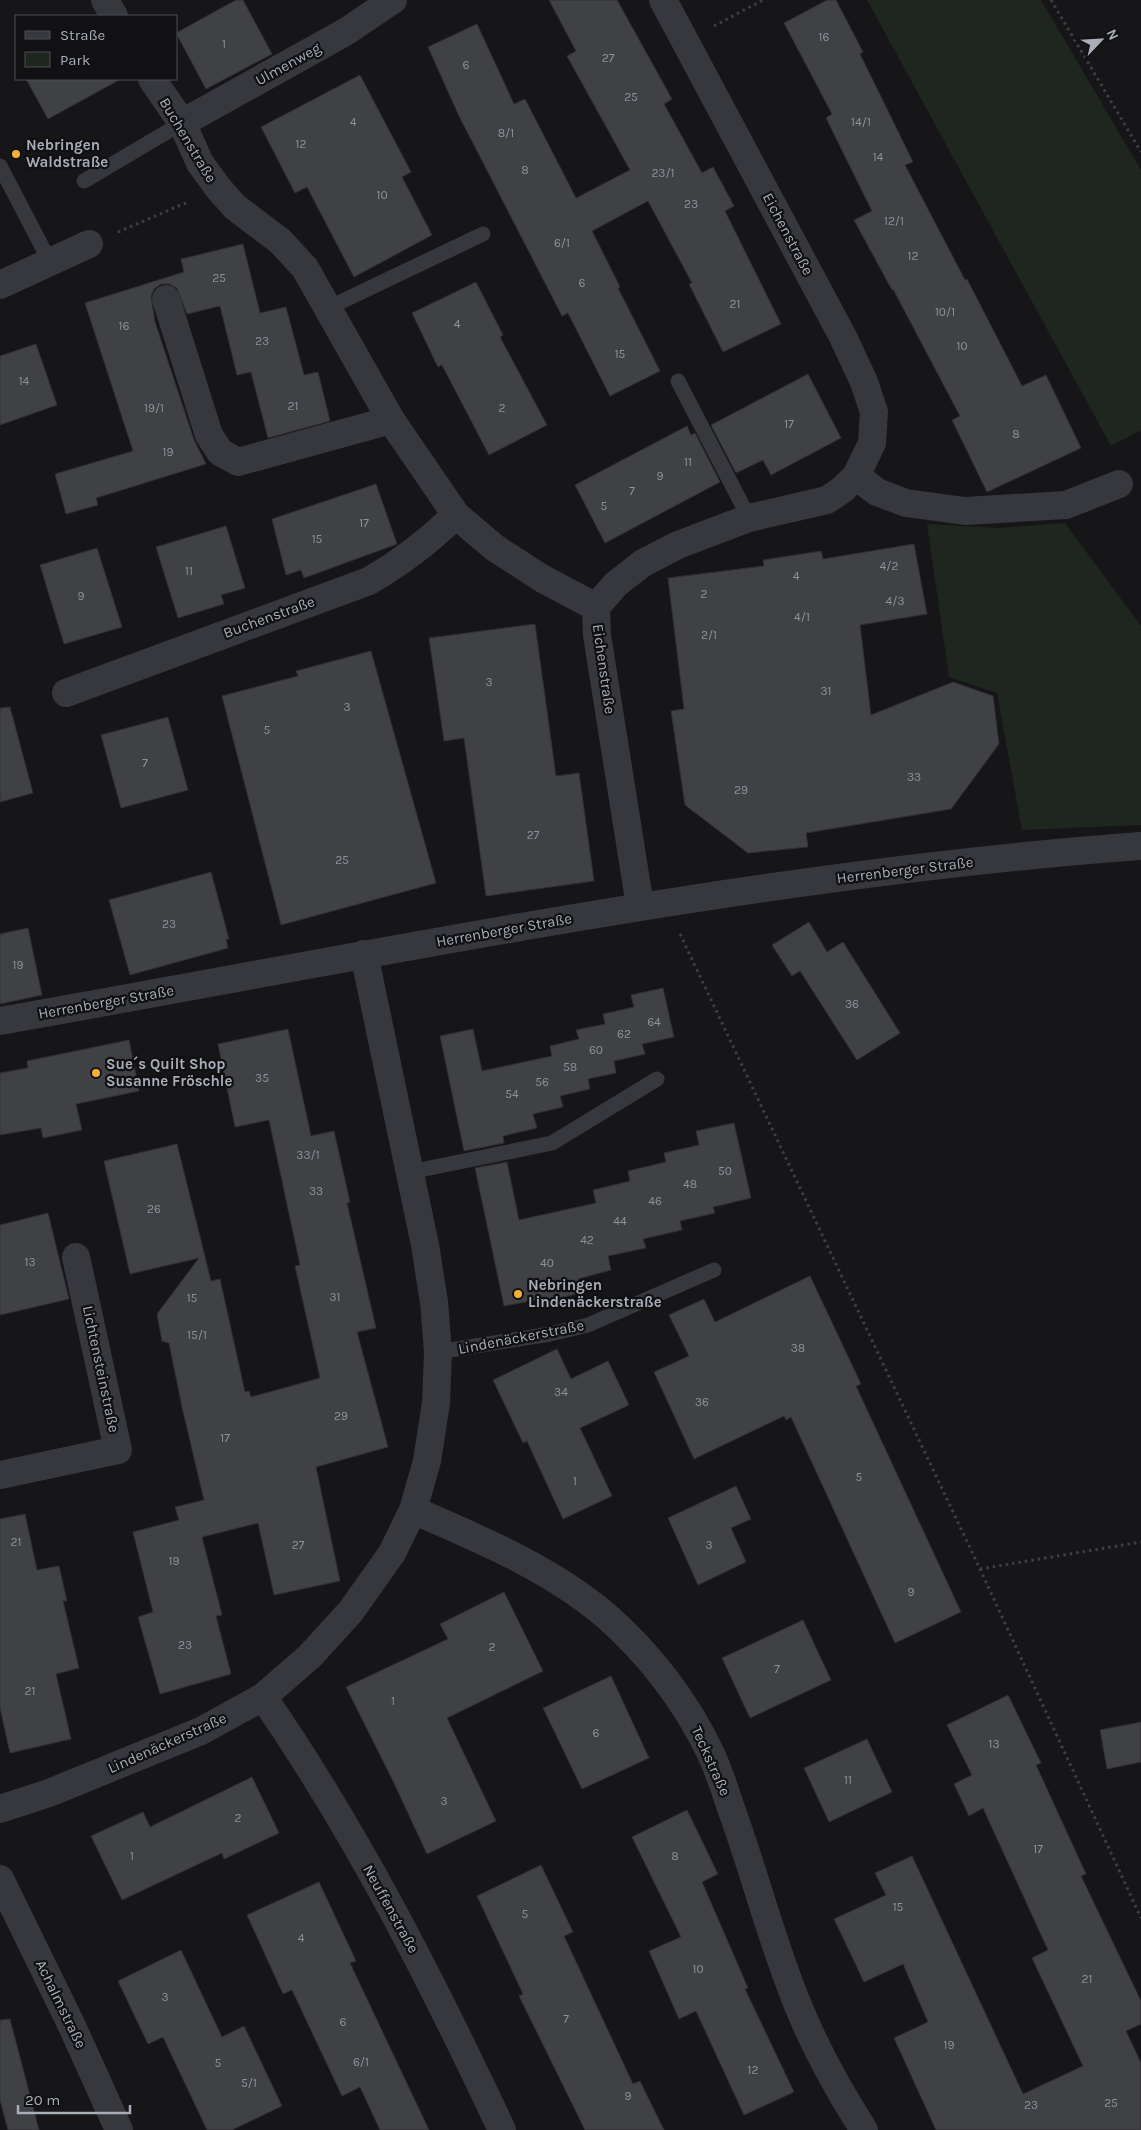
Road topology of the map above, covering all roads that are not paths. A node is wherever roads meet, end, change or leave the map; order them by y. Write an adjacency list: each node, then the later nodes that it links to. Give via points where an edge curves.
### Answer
1 (104, 0): 4 (street)
2 (393, 0): 6 (street, Ulmenweg, via 346,31)
3 (663, 0): 17 (street, Eichenstraße, via 843,336 864,382 874,412 872,443)
4 (113, 15)
5 (153, 80): 6 (street, Buchenstraße)
6 (182, 123): 8 (lane); 14 (street, Buchenstraße, via 200,162 219,189 235,207 280,241 305,268)
7 (0, 166): 11 (lane)
8 (84, 181)
9 (483, 234): 14 (lane)
10 (89, 244): 11 (street)
11 (50, 262): 12 (street)
12 (0, 285)
13 (166, 299): 16 (street, via 209,435 220,452 238,462)
14 (328, 308): 16 (street, Buchenstraße)
15 (678, 381): 20 (lane)
16 (391, 420): 19 (street, Buchenstraße)
17 (856, 476): 18 (street, via 877,492 906,502 965,511 1066,505); 20 (street, Eichenstraße, via 827,500)
18 (1119, 484)
19 (456, 515): 21 (street, Buchenstraße, via 495,548); 22 (street, Buchenstraße, via 413,554 369,581)
20 (749, 518): 21 (street, Eichenstraße, via 686,542 643,563 616,584)
21 (596, 607): 24 (street, Eichenstraße, via 597,635)
22 (66, 693)
23 (1141, 846): 24 (street, Herrenberger Straße, via 1011,856)
24 (653, 904): 25 (street, Herrenberger Straße)
25 (364, 954): 26 (street, Herrenberger Straße); 28 (street, Lindenäckerstraße)
26 (0, 1021)
27 (657, 1079): 28 (lane, via 552,1143)
28 (410, 1172): 31 (street, Lindenäckerstraße, via 431,1283)
29 (76, 1256): 32 (street, Lichtensteinstraße, via 118,1450)
30 (714, 1270): 31 (lane, Lindenäckerstraße, via 588,1325)
31 (438, 1352): 33 (street, Lindenäckerstraße, via 436,1402 427,1461)
32 (0, 1475)
33 (414, 1510): 34 (street, Lindenäckerstraße, via 392,1553 350,1610 310,1656); 39 (street, Teckstraße, via 523,1560 567,1587 603,1613 660,1672 712,1755 794,1998 844,2100)
34 (263, 1697): 35 (street, Lindenäckerstraße, via 201,1731 49,1793); 38 (street, Neuffenstraße, via 316,1777 376,1882 423,1968)
35 (0, 1809)
36 (0, 1879): 37 (street, Achalmstraße)
37 (119, 2130)
38 (502, 2130)
39 (864, 2130)

